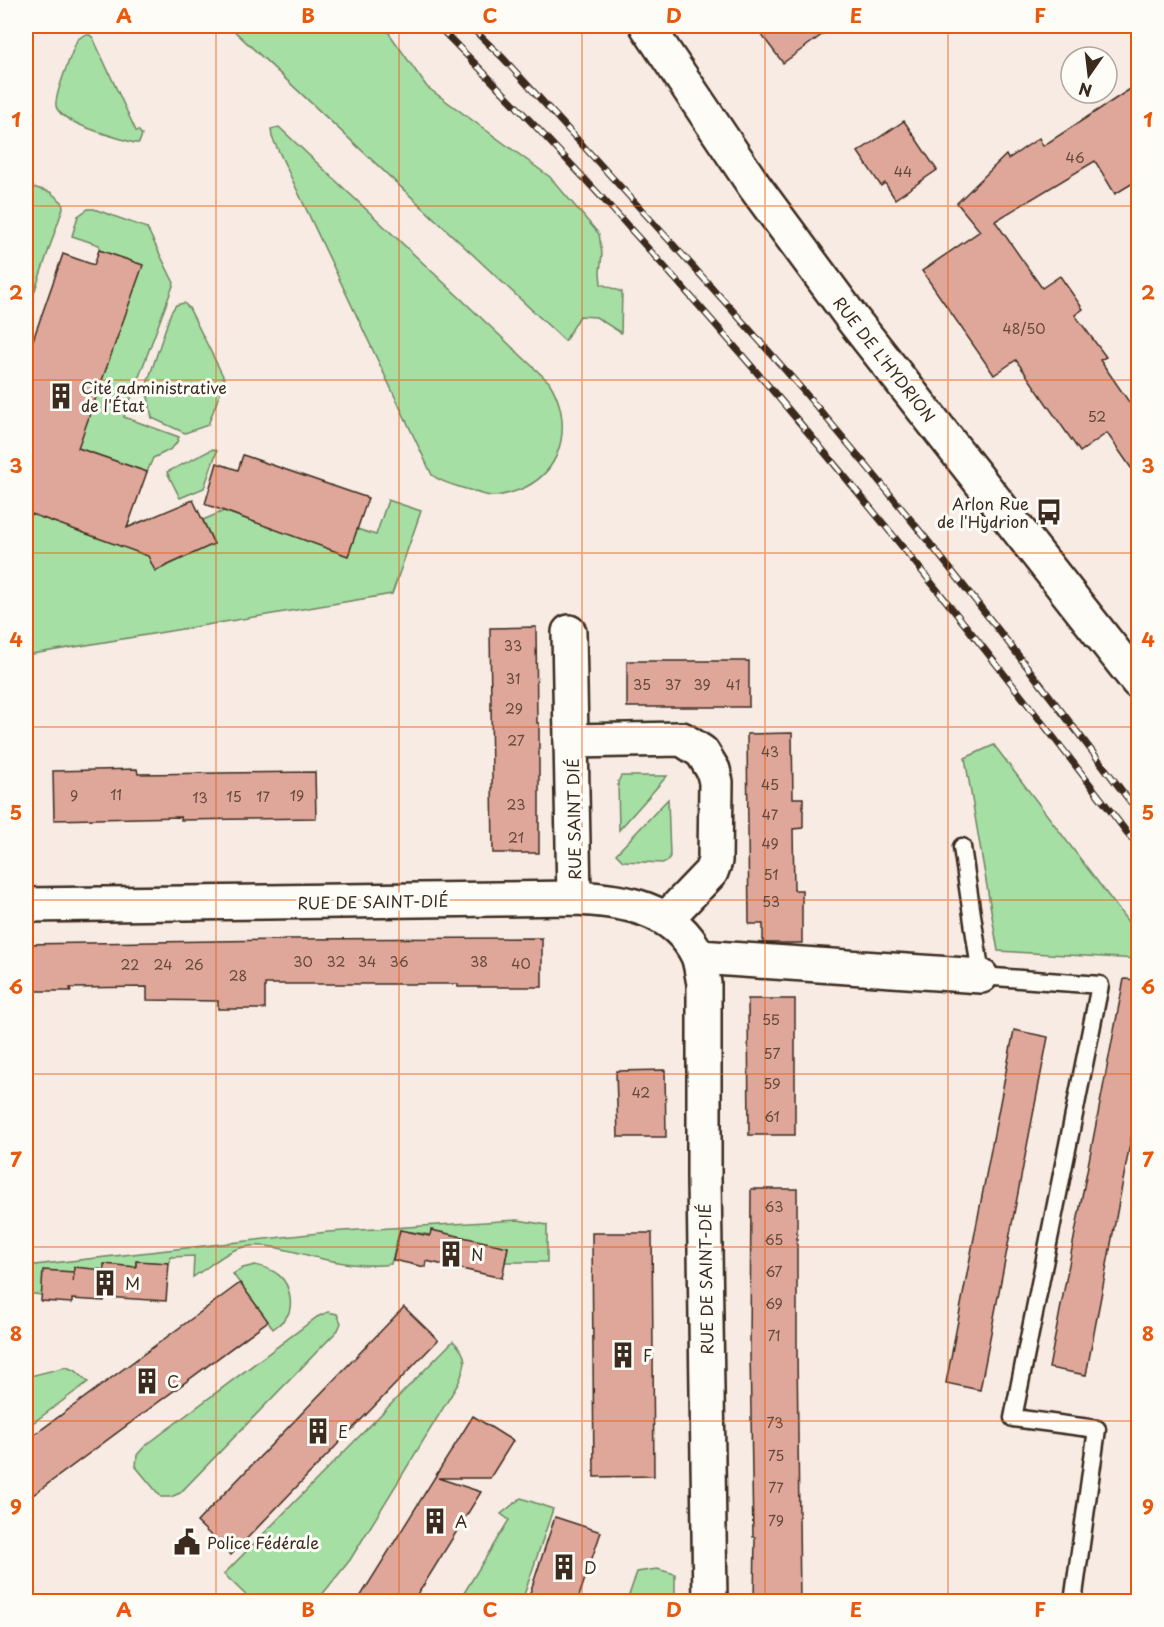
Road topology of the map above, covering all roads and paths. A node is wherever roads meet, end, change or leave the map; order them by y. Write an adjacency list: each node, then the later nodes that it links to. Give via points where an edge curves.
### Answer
1 (647, 26): 3 (street, RUE DE L'HYDRION, via 755,187 854,321)
2 (569, 632): 4 (street, RUE SAINT DIÉ)
3 (1138, 682)
4 (571, 741): 6 (street, RUE SAINT DIÉ); 8 (street, RUE SAINT DIÉ, via 682,739 702,752 713,771 715,861 711,872)
5 (963, 848): 10 (lane)
6 (574, 898): 7 (street, RUE DE SAINT-DIÉ); 8 (street, RUE DE SAINT-DIÉ, via 641,906)
7 (26, 905)
8 (666, 919): 9 (street, RUE DE SAINT-DIÉ, via 685,936)
9 (699, 957): 10 (street); 11 (street, RUE DE SAINT-DIÉ, via 704,983)
10 (981, 976): 12 (lane, via 1100,986 1013,1418 1097,1429)
11 (710, 1602)
12 (1072, 1602)

